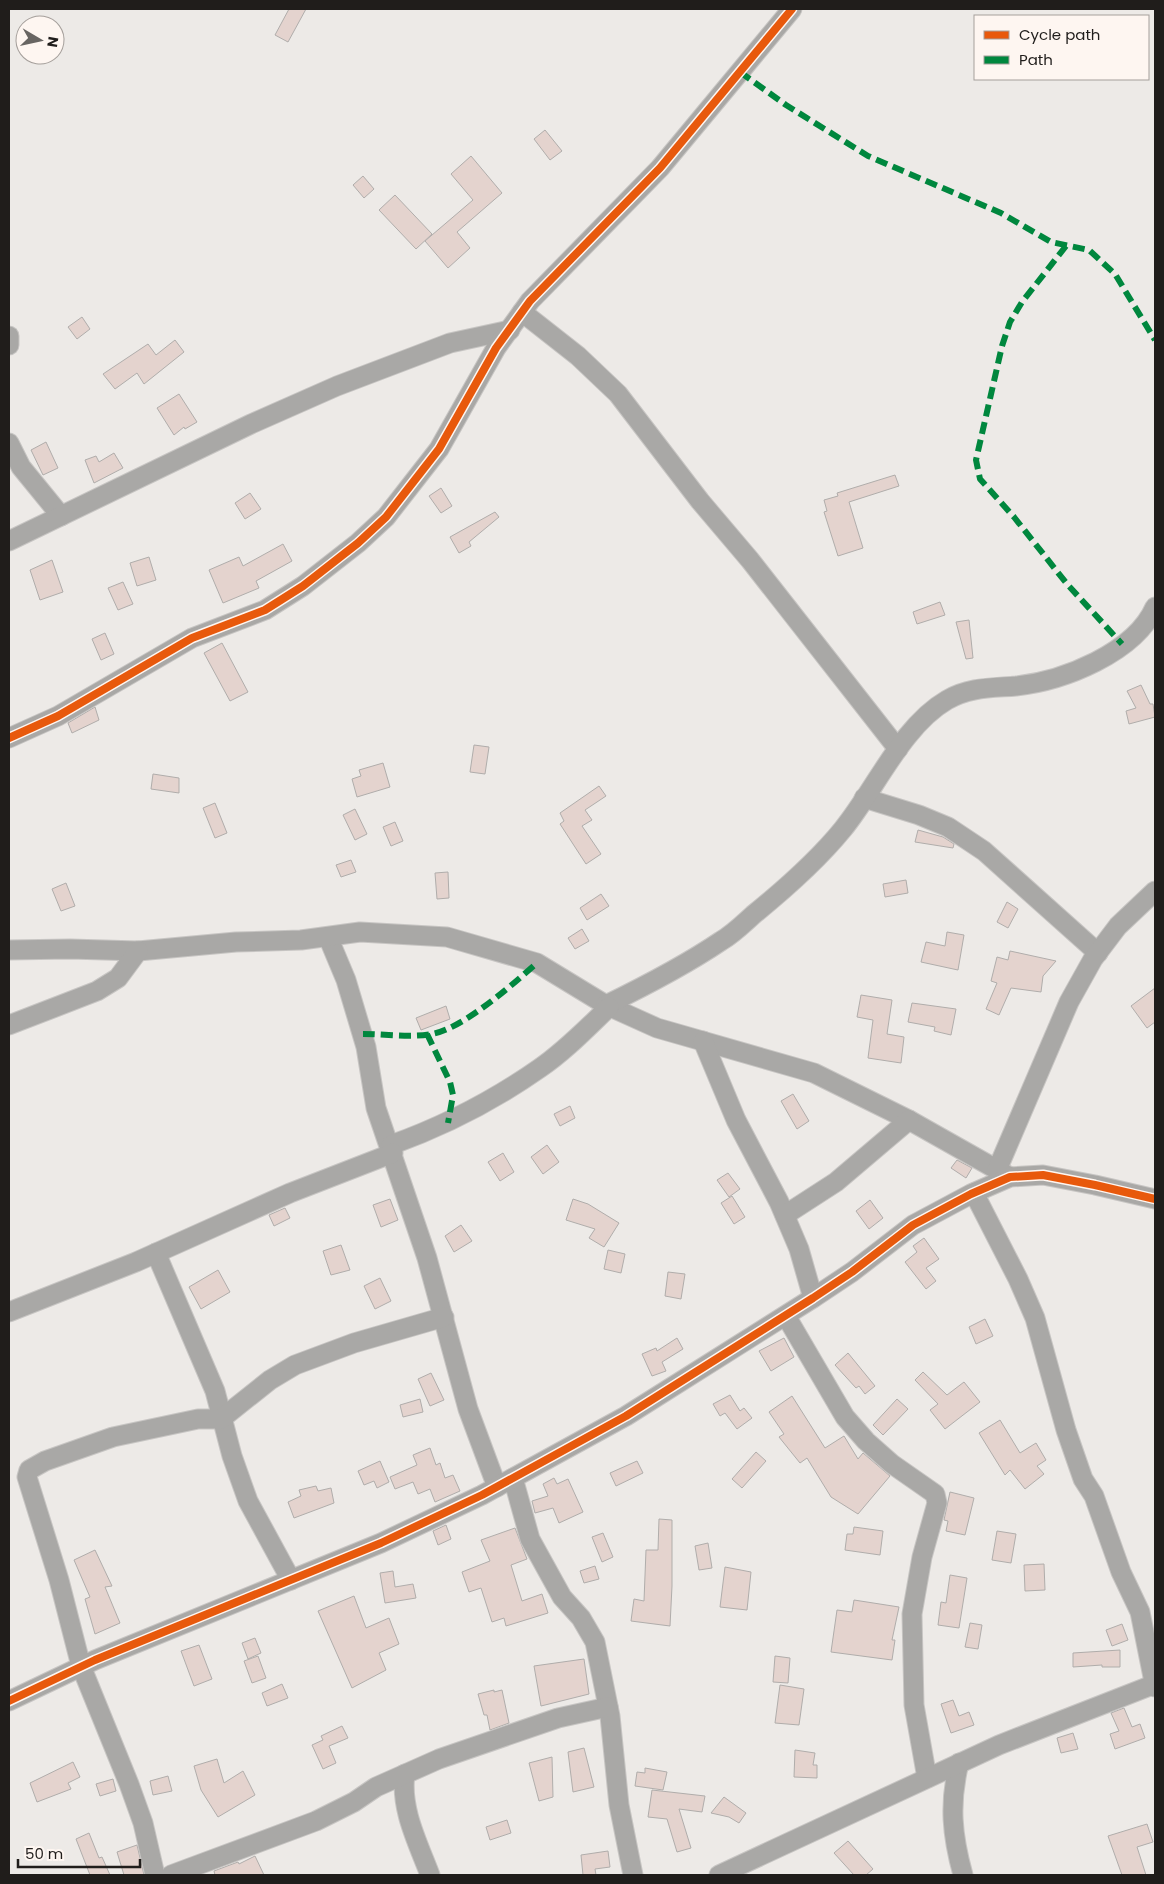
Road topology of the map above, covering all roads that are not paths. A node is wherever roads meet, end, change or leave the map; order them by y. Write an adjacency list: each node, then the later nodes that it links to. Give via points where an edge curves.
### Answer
1 (792, 9): 2 (street, via 660,168)
2 (522, 312): 3 (street); 11 (street, via 578,356 618,394)
3 (510, 330): 7 (street, via 450,343 337,386); 10 (street, via 496,348 439,449 386,517 358,543 303,586 265,610 192,638 84,702)
4 (9, 336): 5 (street)
5 (9, 344)
6 (9, 442): 7 (street, via 21,467)
7 (61, 516): 8 (street)
8 (9, 541)
9 (1155, 607): 11 (street, via 1147,622 1132,638 1079,671 1016,686 978,688 946,700 918,725)
10 (9, 738)
11 (898, 749): 12 (street)
12 (864, 798): 17 (street, via 948,827 984,851); 18 (street, via 844,828 790,884 723,940)
13 (1155, 891): 17 (street, via 1118,926)
14 (328, 937): 16 (street); 18 (street, via 360,932 421,934 485,946 537,963); 22 (street, via 360,1026 376,1108)
15 (9, 950): 16 (street)
16 (138, 951): 19 (street, via 118,978 97,991)
17 (1098, 953): 23 (street, via 1069,1002)
18 (608, 1006): 20 (street, via 657,1028); 22 (street, via 541,1068 440,1127)
19 (9, 1025)
20 (703, 1042): 21 (street, via 814,1073); 26 (street, via 736,1120)
21 (909, 1120): 23 (street); 26 (street, via 836,1182)
22 (392, 1149): 27 (street); 31 (street)
23 (1004, 1173): 24 (street); 25 (street, via 1043,1176)
24 (974, 1193): 28 (street, via 913,1226); 36 (street, via 1035,1318 1083,1480 1094,1496 1121,1572 1140,1612)
25 (1155, 1199)
26 (785, 1215): 28 (street)
27 (156, 1253): 29 (street); 32 (street, via 215,1391)
28 (813, 1298): 30 (street)
29 (9, 1312)
30 (786, 1316): 33 (street, via 626,1416); 41 (street, via 845,1417 872,1446 928,1488 936,1499 912,1614 914,1705)
31 (444, 1317): 32 (street, via 354,1343 295,1366 270,1380); 33 (street, via 468,1409)
32 (222, 1419): 34 (street, via 248,1500); 35 (street, via 198,1419 113,1437 45,1461 29,1470 27,1477)
33 (505, 1483): 34 (street, via 381,1544); 38 (street, via 530,1539 562,1597 596,1642)
34 (291, 1580): 35 (street)
35 (81, 1666): 37 (street); 42 (street, via 143,1823)
36 (1155, 1685): 39 (street)
37 (9, 1701)
38 (608, 1707): 40 (street, via 558,1718); 45 (street, via 619,1805)
39 (959, 1763): 41 (street); 47 (street, via 952,1788 952,1818)
40 (405, 1774): 43 (street, via 316,1821); 44 (street, via 405,1807)
41 (927, 1778): 46 (street, via 785,1847)
42 (155, 1875)
43 (171, 1875)
44 (430, 1875)
45 (633, 1875)
46 (719, 1875)
47 (962, 1875)

